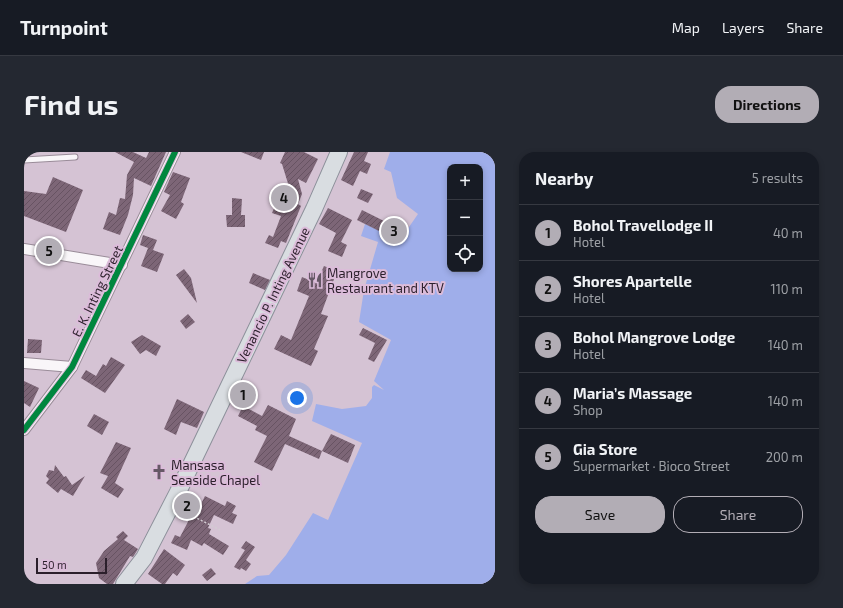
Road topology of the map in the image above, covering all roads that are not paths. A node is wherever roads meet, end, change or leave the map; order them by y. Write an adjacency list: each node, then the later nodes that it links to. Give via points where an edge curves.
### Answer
1 (176, 152): 6 (street, E. K. Inting Street)
2 (339, 152): 10 (main road, Venancio P. Inting Avenue, via 261,321 171,505 144,558)
3 (75, 157): 4 (lane)
4 (24, 160)
5 (24, 249): 6 (street)
6 (122, 266): 8 (street, E. K. Inting Street)
7 (24, 363): 8 (street)
8 (72, 367): 9 (street, E. K. Inting Street)
9 (24, 430)
10 (124, 584)

